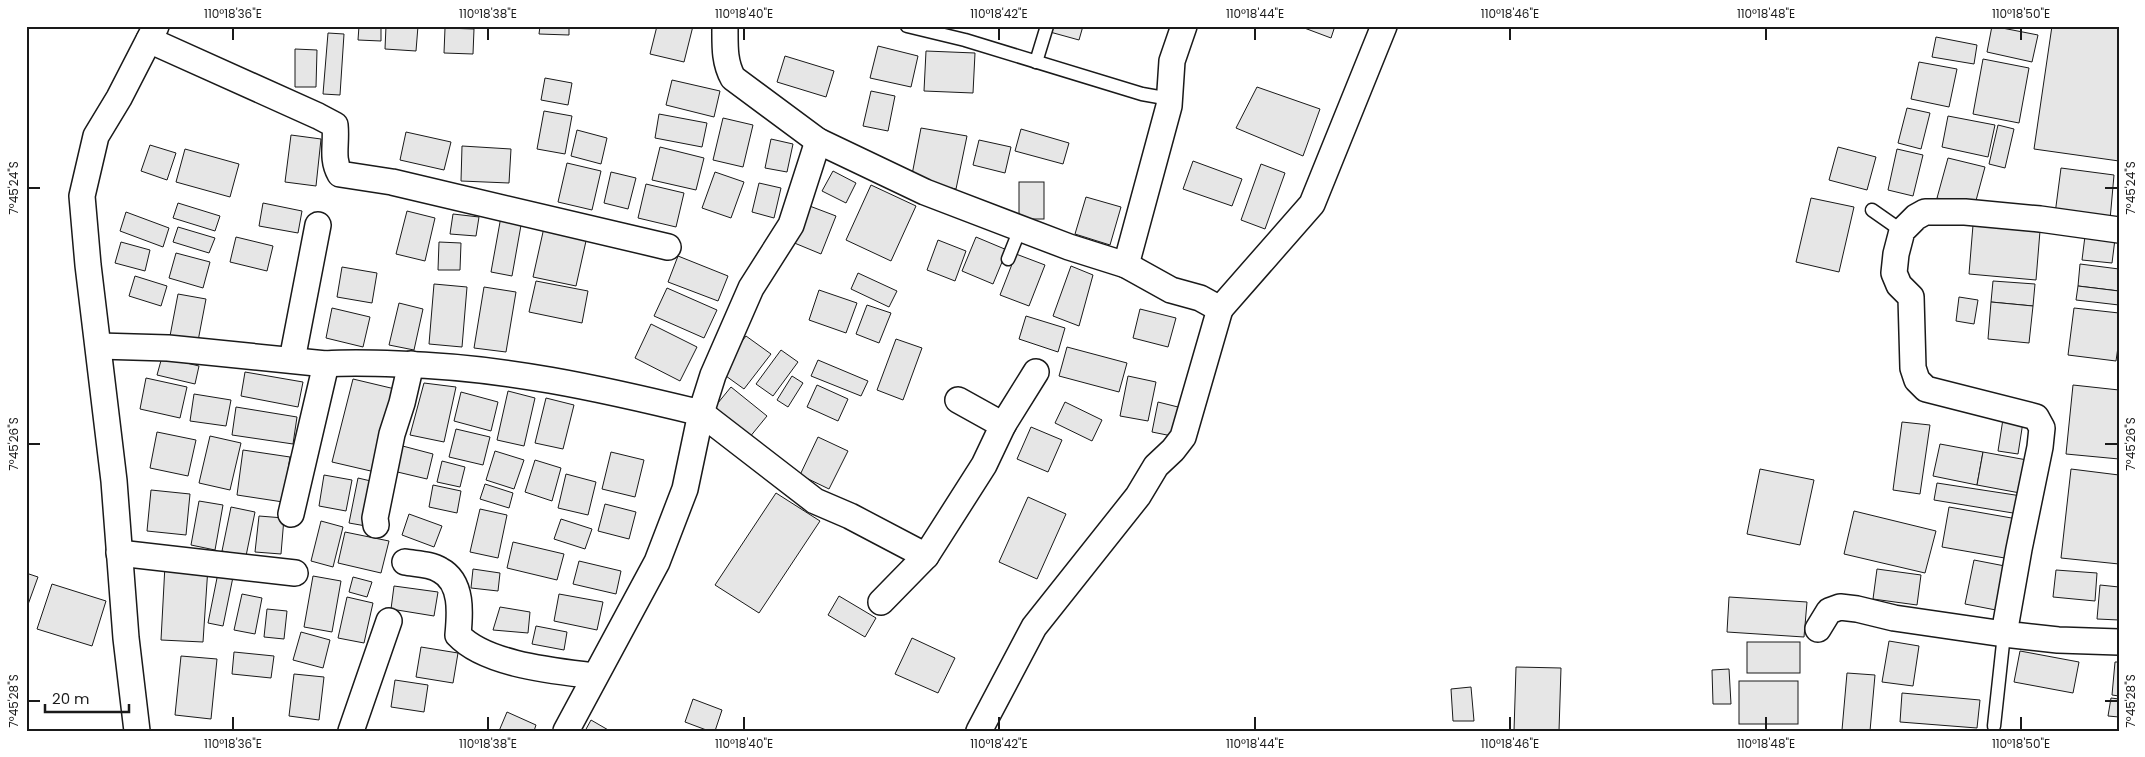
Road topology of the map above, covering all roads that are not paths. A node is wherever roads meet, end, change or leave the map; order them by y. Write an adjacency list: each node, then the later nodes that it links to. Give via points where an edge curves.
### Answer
1 (725, 26): 9 (street, via 727,68 733,78)
2 (907, 26): 7 (lane)
3 (1047, 26): 7 (lane)
4 (1184, 26): 8 (street, via 1172,61)
5 (1384, 26): 18 (street, via 1312,204)
6 (152, 33): 15 (street, via 334,125 334,164 340,174 392,182); 19 (street, via 96,136 82,196)
7 (1036, 62): 8 (lane, via 1142,94)
8 (1170, 99): 17 (street)
9 (818, 141): 12 (street, via 925,192); 25 (street, via 791,225 751,288 713,375)
10 (1872, 210): 14 (lane)
11 (318, 225): 20 (street)
12 (1020, 228): 16 (lane); 17 (street, via 1069,248)
13 (2119, 230): 14 (street, via 1965,212 1925,212)
14 (1902, 231): 36 (street, via 1894,273 1899,285 1911,297 1917,380 1926,390 2036,417 2042,428)
15 (668, 247)
16 (1008, 259)
17 (1126, 265): 18 (street, via 1171,290 1200,298)
18 (1220, 309): 43 (street, via 1183,437 1156,466 1138,496 1034,627)
19 (99, 346): 20 (street, via 168,348); 29 (street)
20 (292, 360): 21 (street)
21 (326, 364): 22 (street); 27 (street)
22 (411, 364): 25 (street, via 506,372 597,388); 28 (street, via 392,434)
23 (1036, 372): 26 (street)
24 (958, 400): 26 (street)
25 (701, 413): 30 (street, via 815,501); 38 (street, via 684,489 657,562)
26 (1003, 425): 30 (street, via 984,465)
27 (291, 514)
28 (376, 525)
29 (119, 553): 32 (street); 40 (street)
30 (926, 556): 33 (street)
31 (405, 562): 38 (street, via 439,568 446,574 459,598 458,635 476,650 537,668)
32 (296, 574)
33 (881, 602)
34 (389, 620): 41 (street)
35 (1818, 629): 36 (street, via 1829,611 1840,607)
36 (2004, 634): 37 (street); 39 (lane)
37 (2119, 642)
38 (595, 676): 42 (street)
39 (1994, 726)
40 (137, 731)
41 (351, 731)
42 (566, 731)
43 (979, 731)

